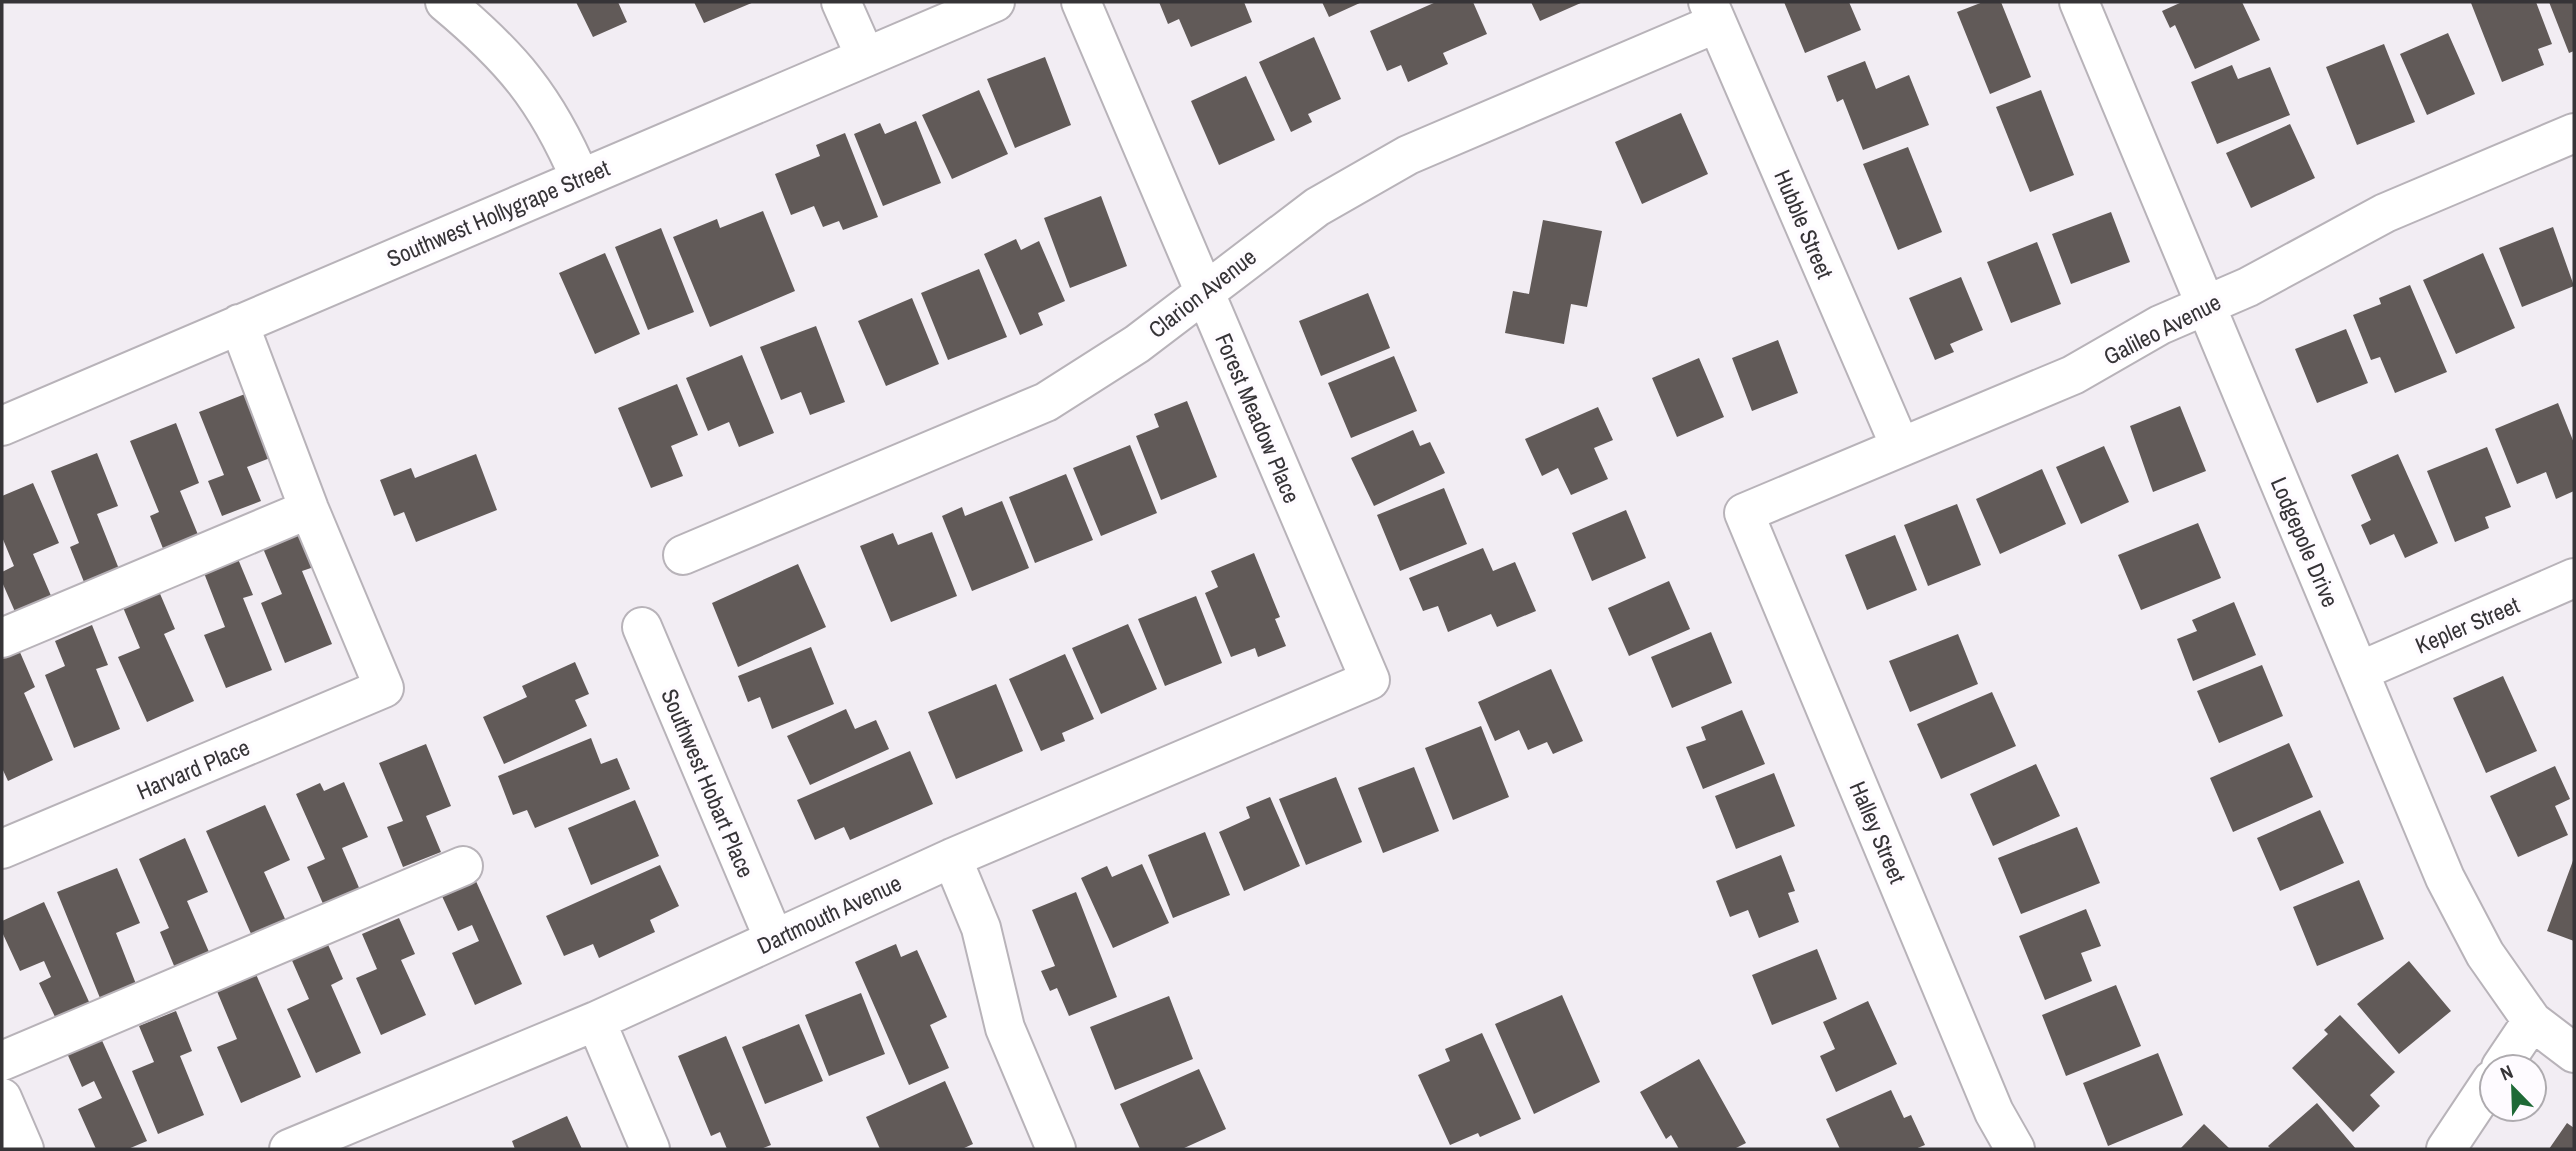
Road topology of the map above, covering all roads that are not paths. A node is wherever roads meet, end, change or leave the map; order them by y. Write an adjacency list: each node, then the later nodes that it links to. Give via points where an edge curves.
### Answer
1 (445, 2): 9 (street, via 529,82 560,130)
2 (841, 2): 7 (street)
3 (995, 2): 7 (street, Southwest Hollygrape Street)
4 (1081, 2): 10 (street, Forest Meadow Place)
5 (2079, 2): 11 (street, Lodgepole Drive)
6 (1712, 12): 10 (street, Clarion Avenue, via 1408,155 1317,207); 14 (street, Hubble Street)
7 (864, 56): 9 (street, Southwest Hollygrape Street)
8 (2574, 132): 11 (street, Galileo Avenue, via 2385,213)
9 (580, 178): 12 (street, Southwest Hollygrape Street)
10 (1205, 290): 17 (street, Clarion Avenue, via 1137,344 1046,402); 22 (street, Forest Meadow Place)
11 (2204, 306): 14 (street, Galileo Avenue, via 2160,325 2073,375); 21 (street, Lodgepole Drive)
12 (239, 324): 13 (street, Southwest Hollygrape Street); 15 (street)
13 (2, 426)
14 (1900, 446): 16 (street, Galileo Avenue)
15 (309, 509): 20 (street); 23 (street, Harvard Place, via 384,688)
16 (1744, 513): 38 (street, Halley Street, via 1994,1112)
17 (683, 555)
18 (2574, 578): 21 (street, Kepler Street)
19 (642, 627): 26 (street, Southwest Hobart Place)
20 (2, 638)
21 (2360, 671): 28 (street, Lodgepole Drive, via 2445,878 2485,954)
22 (1370, 680): 24 (street, Dartmouth Avenue)
23 (2, 849)
24 (952, 858): 26 (street, Dartmouth Avenue); 37 (street, via 981,928 1005,1028)
25 (463, 866): 31 (street)
26 (774, 939): 27 (street, Dartmouth Avenue)
27 (596, 1021): 35 (street, Dartmouth Avenue); 36 (street)
28 (2532, 1021): 29 (street); 30 (street, Lodgepole Drive)
29 (2510, 1053)
30 (2574, 1053)
31 (2, 1061)
32 (2, 1098): 34 (street)
33 (2478, 1101): 39 (street)
34 (24, 1149)
35 (289, 1149)
36 (650, 1149)
37 (1056, 1149)
38 (2015, 1149)
39 (2446, 1149)

